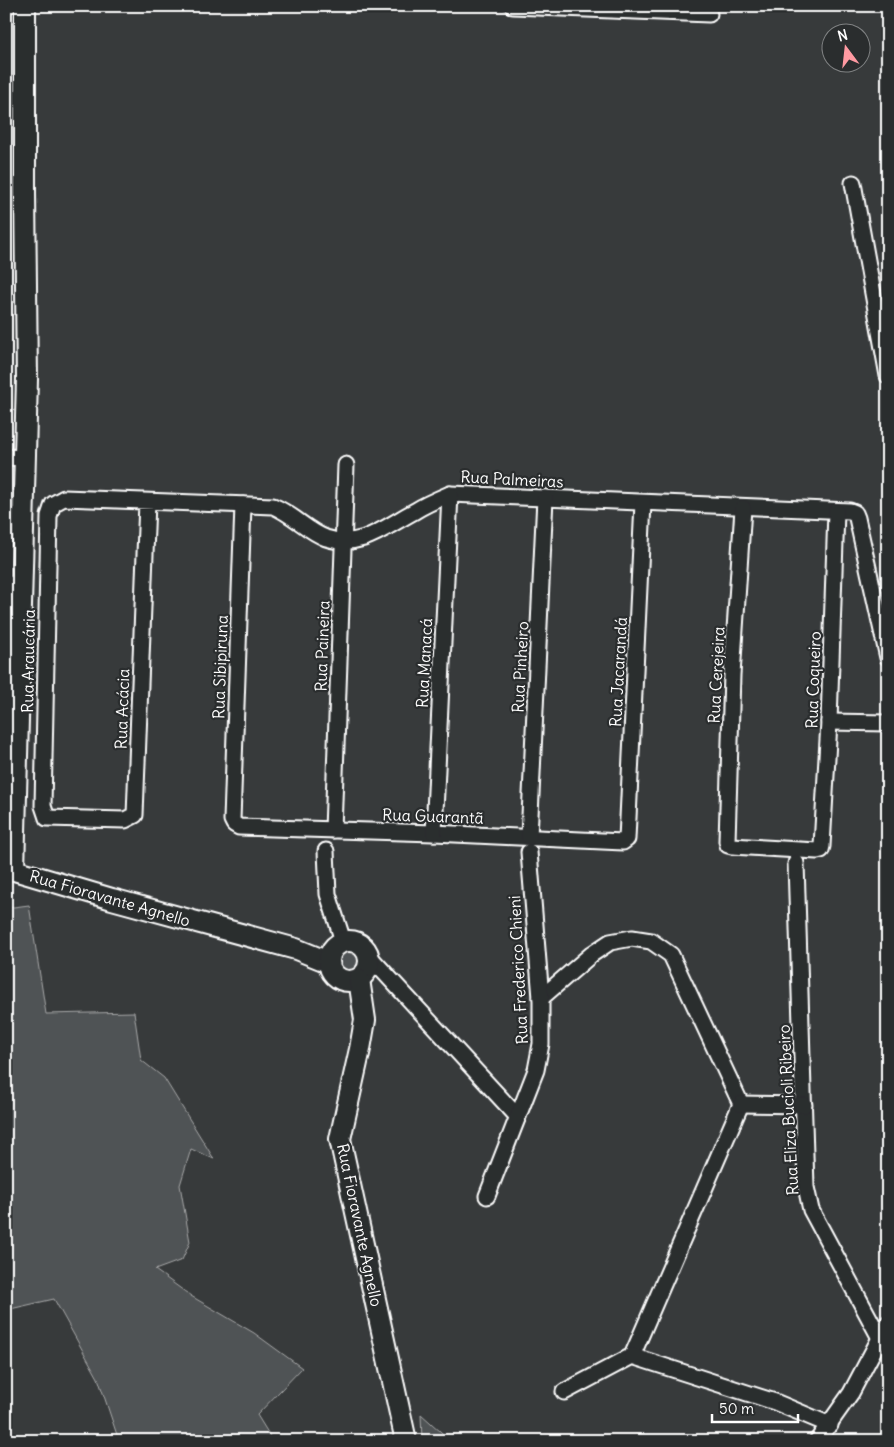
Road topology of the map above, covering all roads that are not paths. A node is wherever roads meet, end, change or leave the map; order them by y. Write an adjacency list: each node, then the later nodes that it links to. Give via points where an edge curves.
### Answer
1 (25, 6): 6 (main road, via 27,379)
2 (513, 6): 3 (street)
3 (709, 14)
4 (852, 183): 5 (street)
5 (888, 376)
6 (15, 458): 17 (main road)
7 (346, 465): 16 (street, Rua Paineira)
8 (450, 494): 9 (street, Rua Palmeiras); 16 (street, Rua Palmeiras, via 415,510 371,537); 25 (street, Rua Manacá)
9 (545, 498): 11 (street, Rua Palmeiras); 27 (street, Rua Pinheiro)
10 (147, 502): 12 (street, Rua Palmeiras); 15 (street, Rua Palmeiras, via 64,498 53,504); 22 (street, Rua Acácia, via 135,815 125,820 47,818)
11 (643, 503): 13 (street, Rua Palmeiras); 26 (street, Rua Jacarandá)
12 (243, 504): 16 (street, Rua Palmeiras, via 273,506 326,538); 23 (street, Rua Sibipiruna, via 232,820)
13 (743, 508): 14 (street, Rua Palmeiras); 28 (street, Rua Cerejeira, via 732,675 728,845)
14 (836, 511): 18 (street, Rua Palmeiras, via 855,513); 20 (street, Rua Coqueiro)
15 (49, 516): 22 (street, Rua Araucária)
16 (344, 540): 24 (street, Rua Paineira)
17 (14, 585): 19 (main road)
18 (888, 658)
19 (13, 694): 31 (main road)
20 (830, 722): 21 (street); 28 (street, Rua Coqueiro)
21 (888, 723)
22 (43, 806)
23 (239, 828): 24 (street, Rua Guarantã)
24 (333, 830): 25 (street, Rua Guarantã)
25 (434, 833): 27 (street, Rua Guarantã)
26 (626, 841): 27 (street, Rua Guarantã)
27 (529, 845): 36 (street, Rua Frederico Chieni)
28 (821, 850)
29 (326, 851): 32 (street, via 328,894)
30 (796, 863): 38 (street, Rua Eliza Bucioli Ribeiro)
31 (10, 869): 34 (main road, Rua Fioravante Agnello, via 296,949)
32 (343, 941): 33 (main road, via 362,945); 34 (main road, via 332,949)
33 (369, 956): 35 (main road, via 368,969); 39 (street)
34 (328, 962): 35 (main road, via 338,979)
35 (358, 979): 46 (main road, Rua Fioravante Agnello, via 365,1020 340,1139)
36 (540, 998): 37 (street, via 610,942 632,938 651,940 671,955); 39 (street, Rua Frederico Chieni, via 541,1044 536,1070)
37 (742, 1104): 38 (street); 43 (street)
38 (804, 1105): 42 (street, Rua Eliza Bucioli Ribeiro, via 806,1187 811,1210)
39 (518, 1117): 40 (street, Rua Frederico Chieni)
40 (487, 1196)
41 (888, 1324): 42 (street)
42 (880, 1338): 45 (street)
43 (632, 1356): 44 (street); 45 (street, via 775,1402)
44 (564, 1392)
45 (830, 1425): 47 (street)
46 (406, 1441)
47 (817, 1441)

